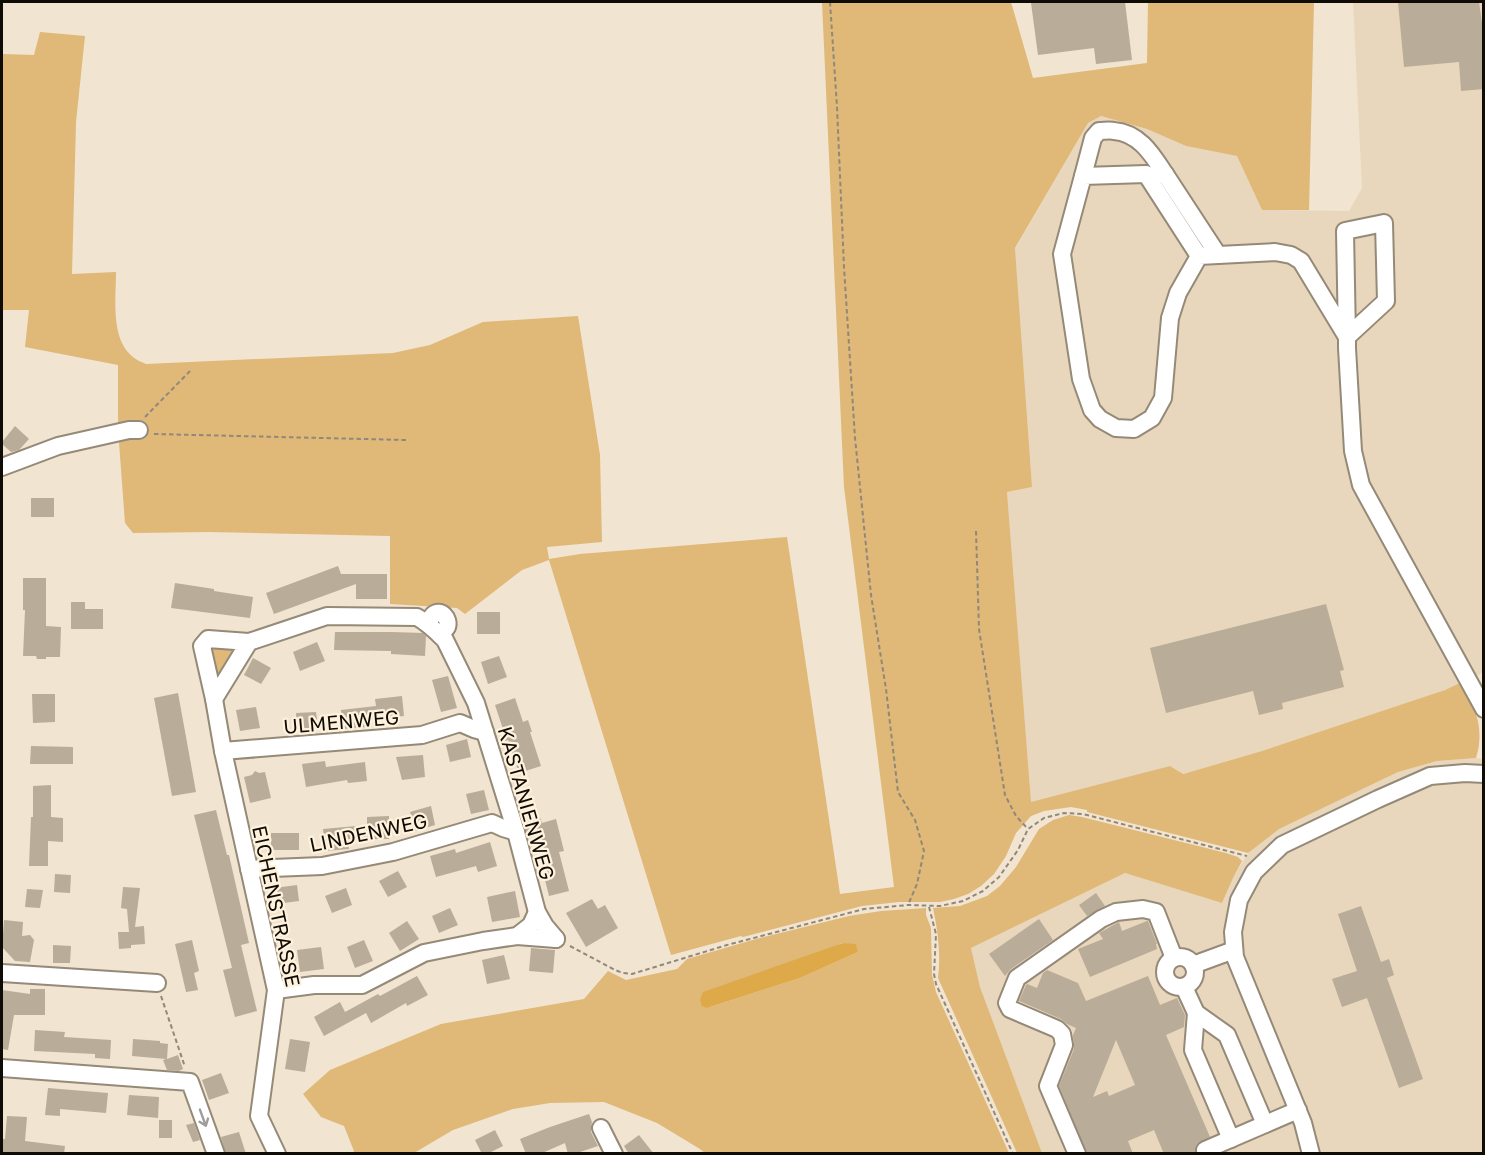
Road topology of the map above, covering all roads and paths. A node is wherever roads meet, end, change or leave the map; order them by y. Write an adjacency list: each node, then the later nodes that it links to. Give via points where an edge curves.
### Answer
1 (830, 2): 27 (path, via 855,438 871,595 898,792 915,820 924,851)
2 (1146, 174): 3 (street); 4 (street); 6 (street)
3 (1166, 174): 4 (street, via 1148,148 1115,130 1099,131 1093,138); 5 (street)
4 (1083, 176): 6 (street, via 1062,254 1081,379 1092,410 1116,428 1134,429 1152,417 1162,399 1170,318 1178,293)
5 (1218, 255): 6 (street); 7 (street, via 1275,252 1301,261)
6 (1199, 256)
7 (1347, 337): 7 (street, via 1344,231 1384,223 1386,301); 16 (street, via 1353,452 1361,485)
8 (190, 371): 9 (path, via 146,415)
9 (139, 430): 10 (path, via 155,435); 11 (street, via 58,446)
10 (406, 440)
11 (2, 467)
12 (976, 531): 23 (path, via 979,629 1005,795)
13 (249, 642): 14 (street); 14 (street, EICHENSTRASSE, via 208,639 202,646); 15 (street, KASTANIENWEG, via 327,616 417,617 438,633)
14 (214, 699): 19 (street, EICHENSTRASSE)
15 (476, 703): 17 (street); 18 (street, KASTANIENWEG)
16 (1484, 709)
17 (460, 723): 18 (street); 19 (street, ULMENWEG, via 422,735)
18 (485, 732): 21 (street, KASTANIENWEG)
19 (223, 752): 26 (street, EICHENSTRASSE)
20 (1484, 774): 32 (street, via 1430,776 1282,845 1254,872 1239,900)
21 (507, 802): 22 (street); 24 (street, KASTANIENWEG)
22 (492, 823): 24 (street); 26 (street, LINDENWEG, via 381,855 322,866)
23 (1028, 829): 25 (path, via 1044,818 1083,814); 28 (path, via 999,877 983,891 963,900)
24 (516, 832): 29 (street, KASTANIENWEG)
25 (1249, 857)
26 (249, 869): 38 (street, EICHENSTRASSE)
27 (908, 905): 28 (path); 31 (path, via 864,909 632,974 615,970)
28 (929, 906): 50 (path, via 936,934 936,984)
29 (537, 912): 30 (street, via 531,926); 31 (street, KASTANIENWEG)
30 (517, 936): 31 (street); 38 (street, via 424,953 362,985)
31 (556, 939)
32 (1234, 950): 34 (street); 42 (street)
33 (1174, 958): 34 (street, via 1184,958); 37 (street, via 1166,965 1165,976 1172,985); 51 (street, via 1155,912 1116,912 1013,984 1007,1003 1010,1009 1062,1034 1064,1045 1048,1086)
34 (1193, 965): 37 (street, via 1194,977)
35 (2, 973): 36 (street)
36 (157, 983): 41 (path)
37 (1184, 987): 39 (street)
38 (276, 990): 48 (street, EICHENSTRASSE, via 259,1116)
39 (1196, 1013): 43 (street, via 1227,1035); 45 (street, via 1193,1050)
40 (2, 1068): 41 (street)
41 (190, 1082): 47 (street, one-way to 47)
42 (1298, 1110): 43 (street); 52 (street)
43 (1265, 1124): 45 (street)
44 (601, 1128): 49 (street)
45 (1231, 1139): 46 (street)
46 (1205, 1150)
47 (216, 1154)
48 (278, 1154)
49 (614, 1154)
50 (1013, 1154)
51 (1077, 1154)
52 (1311, 1154)

